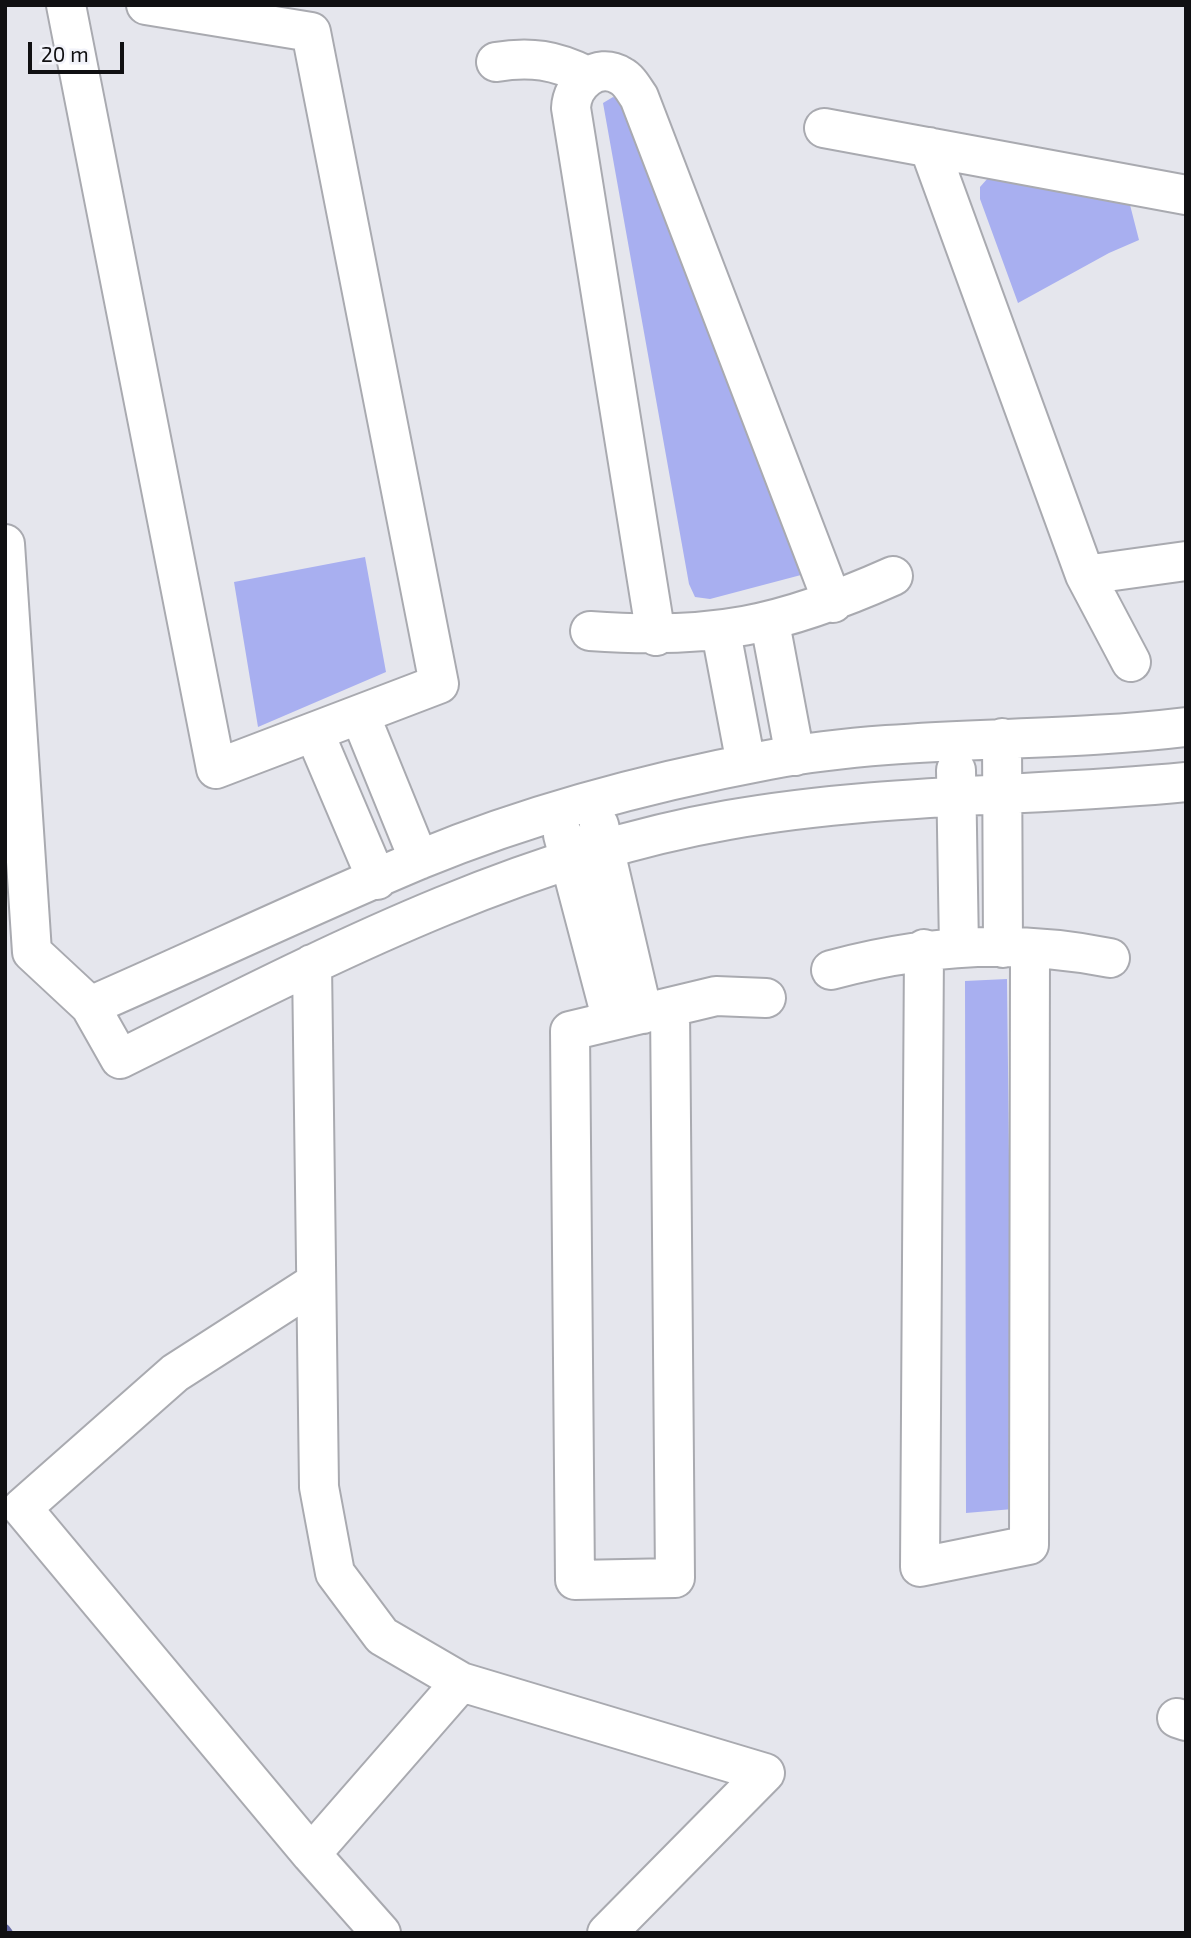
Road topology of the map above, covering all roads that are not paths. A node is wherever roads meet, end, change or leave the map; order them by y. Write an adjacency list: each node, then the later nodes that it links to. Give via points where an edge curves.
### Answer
1 (66, 5): 20 (street, via 216,769)
2 (146, 5): 18 (street, via 311,32 439,684)
3 (496, 62): 4 (street, via 543,59)
4 (587, 76): 12 (street, via 607,71 621,75 639,97); 16 (street, via 576,89 571,108)
5 (824, 128): 6 (street)
6 (929, 147): 7 (street); 10 (street)
7 (1186, 195)
8 (5, 544): 39 (street, via 32,952)
9 (1186, 561): 10 (street)
10 (1085, 575): 17 (street)
11 (893, 576): 12 (street)
12 (833, 603): 13 (street)
13 (770, 623): 15 (street); 23 (street)
14 (590, 631): 16 (street)
15 (721, 632): 16 (street); 24 (street)
16 (656, 636)
17 (1131, 662)
18 (360, 715): 20 (street); 31 (street)
19 (1186, 727): 21 (street)
20 (314, 732): 32 (street)
21 (1002, 738): 22 (street); 26 (street)
22 (954, 740): 23 (street); 27 (street)
23 (795, 756): 24 (street)
24 (746, 764): 28 (street)
25 (1186, 782): 26 (street)
26 (1003, 793): 27 (street); 33 (street)
27 (957, 795): 30 (street, via 835,804 753,816); 34 (street)
28 (593, 802): 29 (street); 30 (street)
29 (556, 813): 30 (street); 31 (street)
30 (588, 853): 36 (street, via 376,933); 40 (street)
31 (419, 860): 32 (street)
32 (377, 880): 39 (street)
33 (1017, 948): 34 (street); 34 (street, via 1030,1545 920,1567); 35 (street)
34 (942, 949): 37 (street)
35 (1111, 958)
36 (312, 964): 39 (street, via 120,1059); 41 (street)
37 (831, 970)
38 (766, 998): 40 (street, via 716,996)
39 (90, 1006)
40 (642, 1014): 40 (street, via 675,1578 575,1580 570,1031)
41 (315, 1283): 42 (street, via 319,1487 335,1573 382,1636); 43 (street, via 175,1373 22,1508)
42 (461, 1682): 43 (street); 45 (street, via 765,1773)
43 (311, 1854): 44 (street)
44 (381, 1933)
45 (607, 1933)

